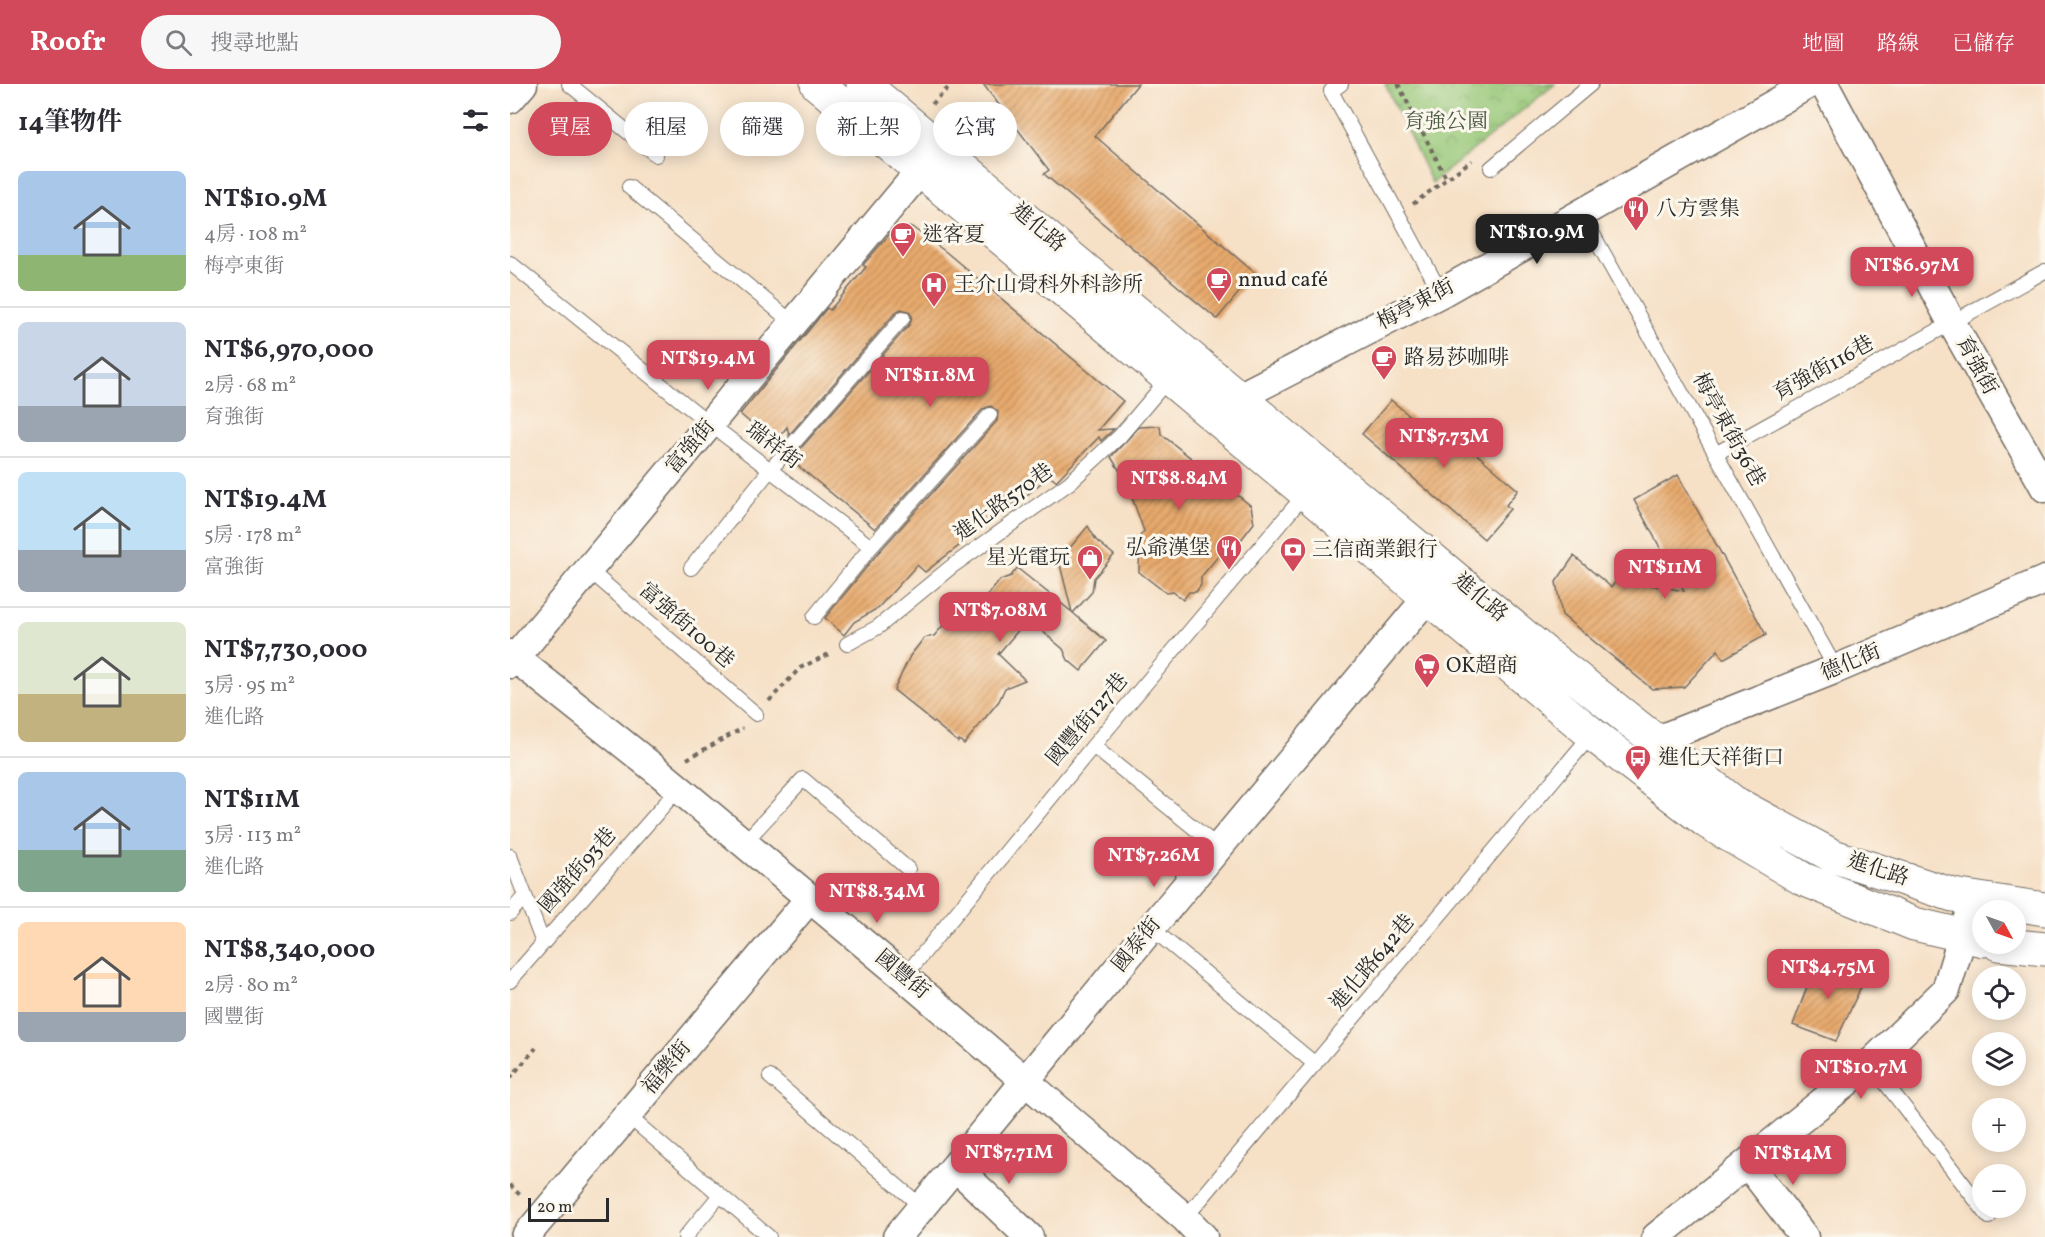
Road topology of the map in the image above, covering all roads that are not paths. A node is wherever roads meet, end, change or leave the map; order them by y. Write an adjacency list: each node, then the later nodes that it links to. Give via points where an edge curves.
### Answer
1 (523, 84): 9 (street)
2 (569, 84): 10 (lane)
3 (817, 84): 11 (main road, 進化路)
4 (863, 84): 11 (main road, 進化路)
5 (1341, 84): 17 (lane, via 1331,91)
6 (1591, 84): 12 (lane)
7 (1809, 84): 14 (street, 梅亭東街)
8 (1824, 84): 19 (street, 育強街)
9 (510, 99)
10 (624, 129)
11 (931, 159): 20 (street, 富強街); 21 (main road, 進化路); 22 (main road, 進化路)
12 (1491, 168)
13 (629, 187): 20 (lane)
14 (1581, 213): 17 (street, 梅亭東街); 25 (lane, 梅亭東街36巷)
15 (510, 263): 24 (lane, 瑞祥街)
16 (2045, 271): 19 (lane, 育強街116巷)
17 (1441, 293): 22 (street, 梅亭東街)
18 (903, 318): 26 (lane)
19 (1952, 323): 25 (lane, 育強街116巷); 27 (street, 育強街)
20 (794, 324): 24 (street, 富強街)
21 (1169, 378): 28 (main road, 進化路); 36 (lane, 進化路570巷, via 1120,436 1070,483 951,567 878,627)
22 (1239, 397): 32 (main road, 進化路)
23 (990, 415): 29 (lane)
24 (710, 424): 26 (lane, 瑞祥街); 31 (street, 富強街)
25 (1717, 453): 38 (lane, 梅亭東街36巷)
26 (770, 470): 29 (lane, 瑞祥街); 30 (lane)
27 (2045, 488)
28 (1306, 493): 34 (main road, 進化路); 42 (lane, 國豐街127巷)
29 (871, 547): 35 (lane)
30 (691, 568)
31 (589, 570): 37 (street, 富強街); 39 (lane, 富強街100巷)
32 (1449, 572): 34 (street, 國泰街); 41 (main road, 進化路)
33 (2045, 580): 38 (street, 德化街)
34 (1428, 598): 40 (main road, 進化路); 45 (street, 國泰街)
35 (814, 617)
36 (847, 644)
37 (512, 659): 43 (street, 國豐街)
38 (1836, 669): 41 (street, 德化街)
39 (756, 714)
40 (1592, 734): 54 (main road, 進化路, via 1707,822 1803,879 1914,924); 62 (lane, 進化路642巷)
41 (1655, 741): 50 (main road, 進化路, via 1733,802 1833,855 1953,895)
42 (1093, 746): 45 (lane); 59 (lane, 國豐街127巷)
43 (678, 789): 44 (street, 國豐街); 56 (lane, 國強街93巷)
44 (744, 843): 47 (lane, via 803,779); 49 (street, 國豐街)
45 (1219, 848): 53 (street, 國泰街)
46 (510, 856): 48 (lane)
47 (908, 869)
48 (525, 896): 52 (lane); 56 (lane)
49 (810, 898): 59 (street, 國豐街); 65 (street, 福樂街)
50 (1974, 898): 51 (main road, 進化路)
51 (2045, 909)
52 (510, 914)
53 (1151, 928): 62 (lane); 64 (street, 國泰街)
54 (1972, 938)
55 (1972, 940): 61 (street, via 1946,990)
56 (543, 943): 60 (lane, 國強街93巷)
57 (2026, 947): 58 (main road)
58 (2045, 949)
59 (904, 977): 64 (street, 國豐街)
60 (510, 981)
61 (1870, 1063): 66 (street); 69 (lane)
62 (1315, 1064): 71 (lane, 進化路642巷)
63 (770, 1077): 70 (lane)
64 (1027, 1082): 67 (street, 國泰街); 71 (street, 國豐街)
65 (627, 1115): 68 (lane); 72 (street, 福樂街)
66 (1747, 1163): 77 (street); 78 (street)
67 (956, 1167): 70 (street, 國泰街); 76 (street)
68 (720, 1195): 73 (lane); 74 (lane)
69 (1972, 1195)
70 (922, 1207): 75 (street, 國泰街)
71 (1194, 1228)
72 (538, 1230)
73 (685, 1237)
74 (770, 1237)
75 (897, 1237)
76 (1029, 1237)
77 (1656, 1237)
78 (1804, 1237)

